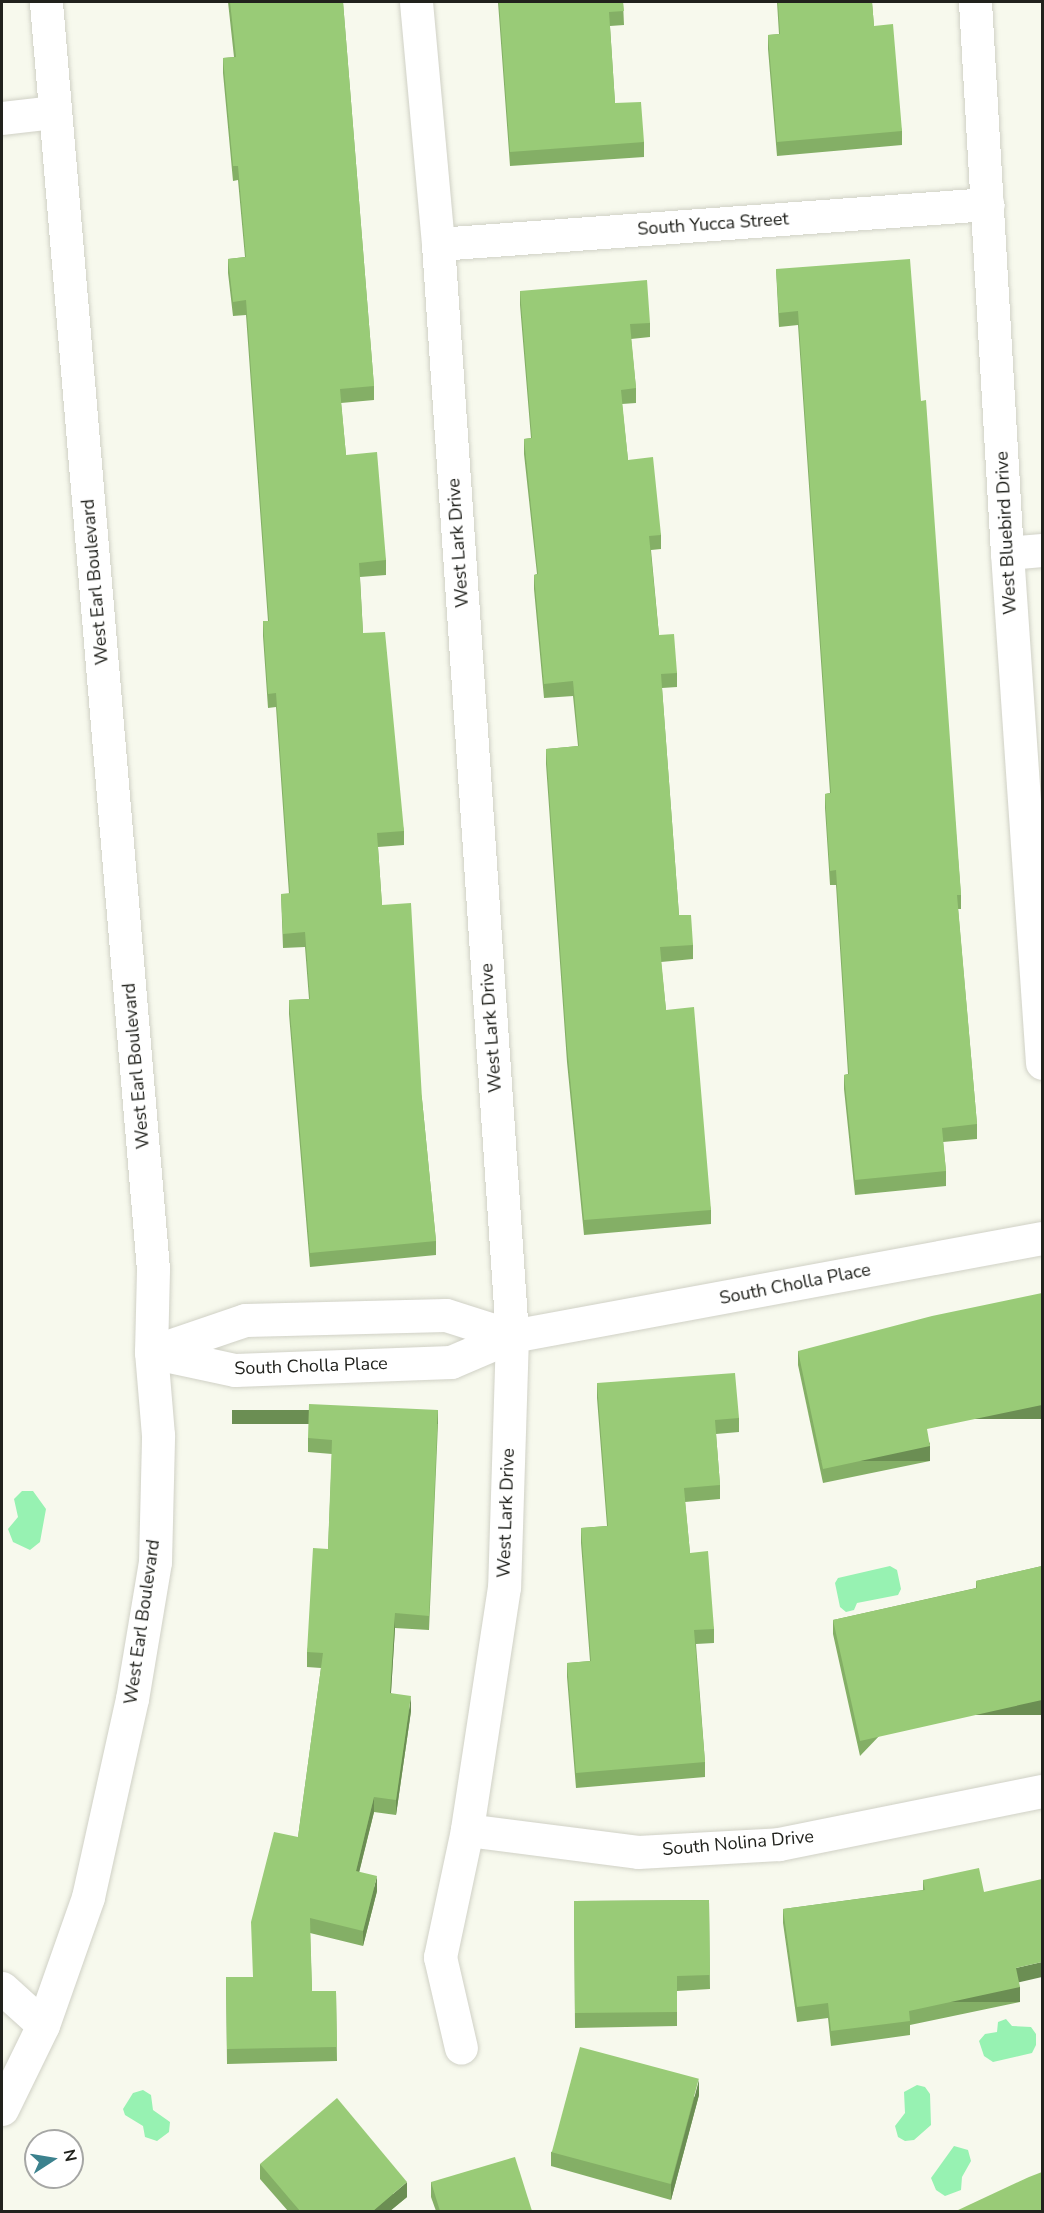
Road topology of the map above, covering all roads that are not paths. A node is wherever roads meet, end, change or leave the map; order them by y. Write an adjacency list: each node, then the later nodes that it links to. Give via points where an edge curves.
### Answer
1 (46, 2): 4 (street, West Earl Boulevard)
2 (416, 2): 7 (street, West Lark Drive)
3 (975, 2): 6 (street, West Bluebird Drive)
4 (54, 112): 5 (street); 13 (street, West Earl Boulevard, via 153,1269)
5 (2, 118)
6 (988, 204): 7 (street, South Yucca Street); 9 (street, West Bluebird Drive)
7 (438, 244): 12 (street, West Lark Drive)
8 (1042, 550): 9 (street)
9 (1007, 553): 10 (street, West Bluebird Drive)
10 (1042, 1063)
11 (1042, 1238): 12 (street, South Cholla Place)
12 (512, 1336): 13 (street, South Cholla Place, via 451,1362 234,1370); 13 (street, South Cholla Place, via 446,1315 245,1320); 15 (street, West Lark Drive, via 504,1587)
13 (152, 1352): 18 (street, West Earl Boulevard, via 158,1435 155,1562 132,1699 88,1897)
14 (1042, 1791): 15 (street, South Nolina Drive, via 778,1844 638,1852)
15 (467, 1830): 19 (street, West Lark Drive, via 440,1957)
16 (2, 1988): 18 (street)
17 (2, 2020): 18 (street)
18 (43, 2025): 20 (street, West Earl Boulevard)
19 (461, 2048)
20 (2, 2109)

